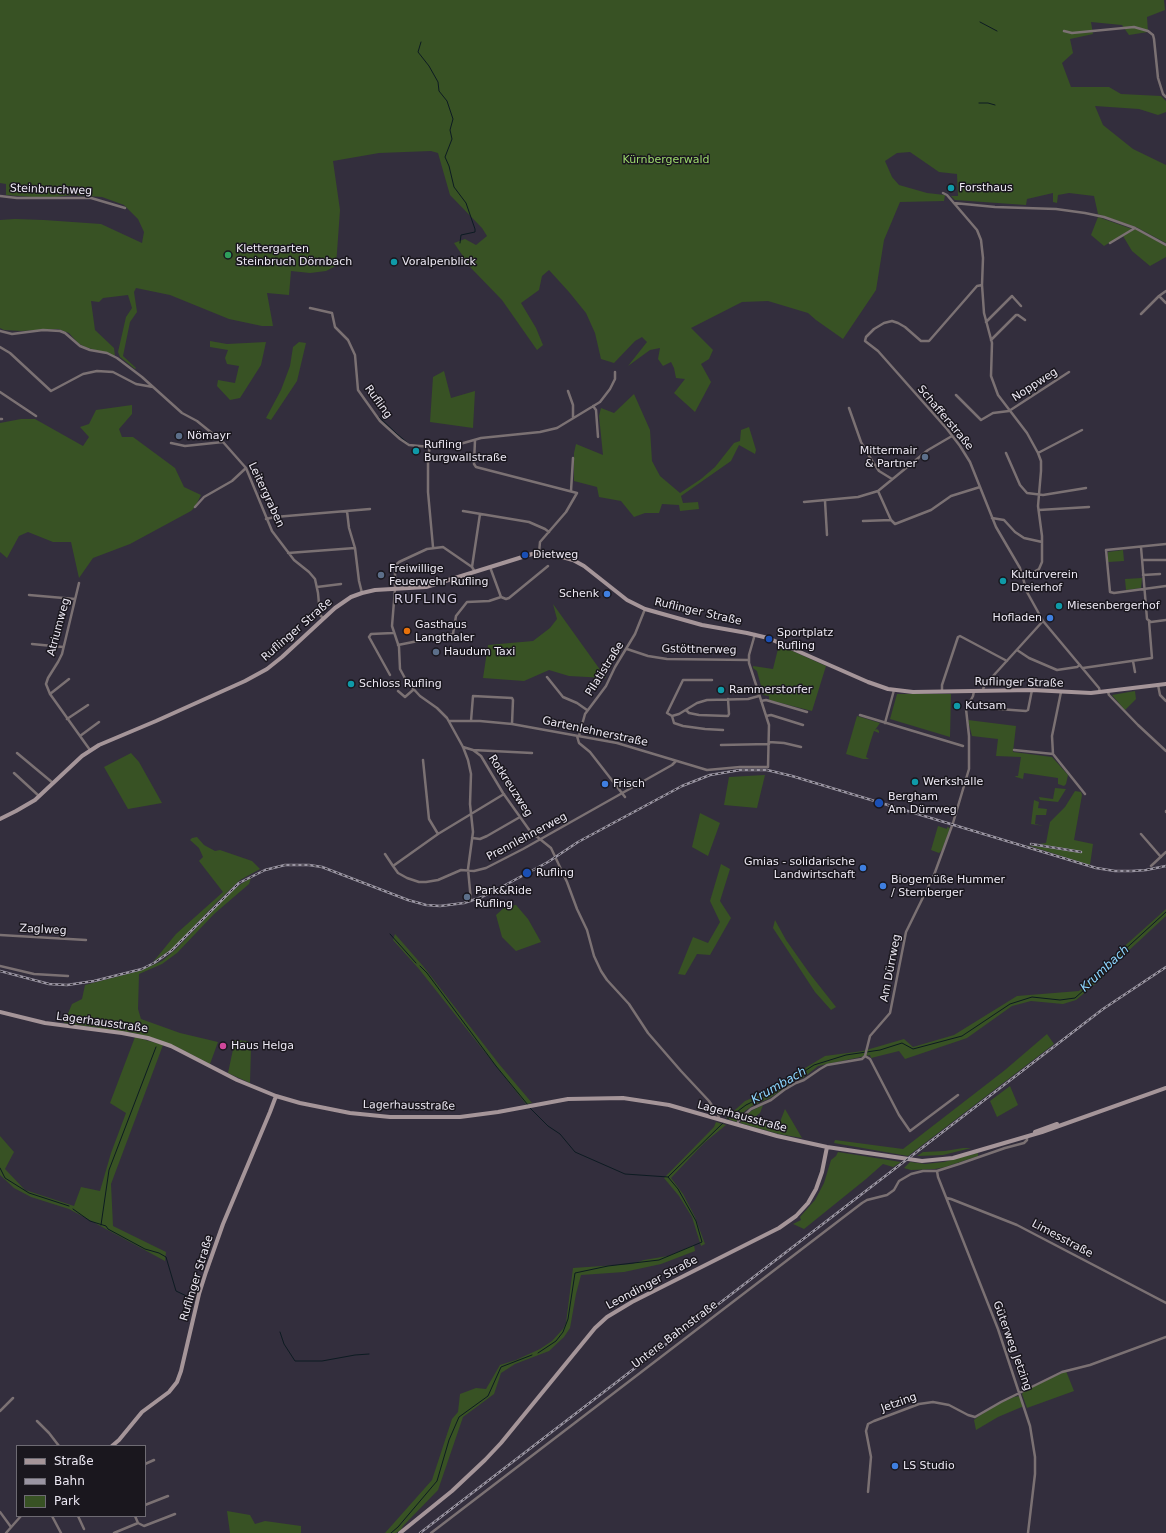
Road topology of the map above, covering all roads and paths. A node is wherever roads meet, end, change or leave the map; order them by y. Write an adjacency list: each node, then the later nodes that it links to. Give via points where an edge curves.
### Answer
1 (1064, 31): 2 (street, via 1076,33 1134,26 1148,31 1153,35 1158,78)
2 (1166, 97)
3 (943, 193): 5 (street)
4 (0, 196): 6 (street, Steinbruchweg, via 91,198)
5 (954, 203): 7 (street, via 1071,210 1104,217); 10 (street, via 977,230 981,240)
6 (125, 208)
7 (1135, 228): 8 (street); 9 (street)
8 (1110, 243)
9 (1166, 245)
10 (982, 285): 18 (street); 34 (street, Schafferstraße, via 977,286 929,341 921,341 905,327 892,321 874,329 866,337 865,342 878,351)
11 (1166, 291): 12 (street)
12 (1159, 296): 13 (street); 16 (street)
13 (1166, 303)
14 (1021, 306): 18 (street, via 1012,296)
15 (310, 308): 39 (street, Rufling, via 332,312 335,327 348,340 355,355 360,394 385,426 413,446)
16 (1141, 314)
17 (1025, 320): 20 (street, via 1016,315)
18 (986, 322): 20 (street)
19 (0, 331): 24 (street, Leitergraben, via 12,334 49,330 63,332 80,346 107,353 121,360)
20 (991, 340): 30 (street, via 991,376 998,395)
21 (0, 347): 24 (street, via 10,352 51,391 77,377 97,371 113,372 136,384)
22 (615, 372): 28 (street, via 610,389 600,402)
23 (1069, 372): 30 (street, Noppweg)
24 (153, 387): 37 (street, Leitergraben, via 182,413 197,421)
25 (568, 391): 32 (street, via 573,405)
26 (0, 392): 31 (street)
27 (956, 395): 30 (street, via 981,420 992,413)
28 (593, 406): 32 (street); 35 (street, via 596,410)
29 (849, 408): 44 (street, via 869,456 879,471)
30 (1009, 411): 41 (street, via 1027,433)
31 (36, 416)
32 (573, 418): 36 (street, via 551,430)
33 (1082, 430): 41 (street)
34 (952, 436): 44 (street, via 928,450); 45 (street, Schafferstraße, via 968,459)
35 (598, 437)
36 (475, 440): 39 (street); 47 (street, via 476,467)
37 (223, 442): 38 (street, via 185,446); 43 (street, Leitergraben)
38 (171, 443)
39 (430, 447): 69 (street, via 428,498)
40 (1006, 453): 49 (street, via 1025,492)
41 (1038, 453): 49 (street, via 1041,461)
42 (573, 458): 47 (street)
43 (246, 468): 52 (street, via 232,481 204,497); 60 (street, Leitergraben)
44 (892, 479): 48 (street)
45 (980, 487): 59 (street, Schafferstraße); 61 (street, via 951,496 931,510 902,522 895,524)
46 (1086, 488): 49 (street)
47 (571, 491): 63 (street, via 577,493 576,496)
48 (878, 491): 50 (street, via 858,497); 61 (street)
49 (1039, 495): 55 (street)
50 (825, 500): 51 (street); 64 (street)
51 (804, 502)
52 (195, 507)
53 (1089, 508): 55 (street)
54 (370, 509): 56 (street)
55 (1039, 510): 65 (street)
56 (347, 511): 60 (street); 68 (street)
57 (463, 511): 58 (street)
58 (480, 514): 63 (street, via 529,522); 75 (street)
59 (992, 518): 65 (street, via 1004,520 1024,538); 80 (street, Schafferstraße, via 1018,563)
60 (266, 519): 70 (street, Leitergraben)
61 (891, 520): 62 (street)
62 (863, 521)
63 (549, 532): 71 (street, via 540,542)
64 (827, 535)
65 (1042, 542): 80 (street, via 1040,568)
66 (1166, 544): 67 (street)
67 (1141, 547): 72 (street); 86 (street, via 1106,550 1109,591 1114,593)
68 (355, 548): 70 (street); 87 (street)
69 (433, 548): 75 (street, via 445,547); 85 (street, via 397,564)
70 (288, 553): 84 (street, Leitergraben, via 313,576)
71 (538, 553): 76 (street, Ruflinger Straße); 91 (street, Ruflinger Straße, via 573,560 627,600)
72 (1142, 560): 73 (street); 79 (street)
73 (1166, 560)
74 (548, 566): 89 (street, via 509,598)
75 (472, 567): 77 (street)
76 (490, 567): 77 (street, Ruflinger Straße); 89 (street)
77 (475, 572): 85 (street, Ruflinger Straße, via 426,587)
78 (1160, 574): 79 (street)
79 (1143, 575): 86 (street)
80 (1023, 578): 93 (street, Schafferstraße, via 1027,592)
81 (79, 583): 90 (street, Atriumweg)
82 (341, 584): 84 (street)
83 (1166, 586): 86 (street)
84 (317, 587): 92 (street, Leitergraben, via 320,614)
85 (395, 589): 87 (street, Ruflinger Straße); 96 (street)
86 (1144, 589): 95 (street)
87 (362, 593): 92 (street, Ruflinger Straße, via 340,604)
88 (29, 595): 90 (street)
89 (501, 597): 99 (street, via 489,601 467,602 456,616 452,634)
90 (75, 598): 100 (street, Atriumweg)
91 (645, 609): 97 (street, Ruflinger Straße, via 702,625); 101 (street, Pilatistraße)
92 (323, 618): 153 (street, Ruflinger Straße, via 282,657 260,673)
93 (1044, 620): 102 (street); 106 (street, Schafferstraße)
94 (1166, 620): 95 (street)
95 (1149, 621): 105 (street, via 1152,658)
96 (393, 633): 99 (street); 109 (street, via 369,636)
97 (755, 634): 103 (street); 116 (street, Ruflinger Straße, via 782,643 876,686)
98 (32, 644): 100 (street)
99 (398, 645): 115 (street, via 400,669)
100 (64, 646): 125 (street, Atriumweg, via 47,680)
101 (627, 649): 103 (street, Gstöttnerweg, via 667,659); 132 (street, Pilatistraße, via 602,693)
102 (1017, 650): 104 (street); 106 (street, via 1057,670)
103 (749, 660): 126 (street)
104 (1007, 661): 118 (street); 121 (street, via 960,636)
105 (1133, 661): 107 (street); 108 (street)
106 (1080, 665): 107 (street, Schafferstraße)
107 (1083, 668): 124 (street, Schafferstraße)
108 (1134, 672)
109 (390, 675)
110 (547, 677): 132 (street, via 563,697)
111 (69, 680): 125 (street)
112 (712, 680): 136 (street, via 683,680 667,714)
113 (1166, 684): 114 (street, Ruflinger Straße)
114 (1158, 685): 123 (street, Ruflinger Straße); 129 (street, via 1160,695)
115 (413, 690): 120 (street, via 404,697); 139 (street, via 441,711)
116 (894, 690): 121 (street, Ruflinger Straße); 142 (street)
117 (974, 690): 118 (street, Ruflinger Straße); 121 (street, Ruflinger Straße); 131 (street, Am Dürrweg)
118 (983, 690): 119 (street, Ruflinger Straße)
119 (1032, 690): 122 (street, Ruflinger Straße); 131 (street, via 1029,708 1026,711)
120 (398, 691)
121 (942, 691)
122 (1061, 692): 124 (street, Ruflinger Straße); 159 (street, via 1052,736)
123 (1108, 692): 124 (street, Ruflinger Straße); 156 (street, via 1138,726)
124 (1100, 693)
125 (50, 694): 138 (street)
126 (759, 696): 127 (street); 128 (street)
127 (728, 699): 133 (street, via 712,699); 133 (street, via 728,716 699,715)
128 (761, 701): 134 (street, via 766,700); 137 (street)
129 (1166, 701)
130 (88, 705): 138 (street)
131 (967, 706): 188 (street, Am Dürrweg, via 970,757 967,776 934,875 906,932 890,1013 870,1036)
132 (587, 710): 147 (street, Pilatistraße)
133 (686, 710): 136 (street)
134 (807, 712)
135 (860, 715): 142 (street)
136 (672, 716): 145 (street, via 672,721 678,725)
137 (766, 716): 144 (street, via 771,715); 148 (street)
138 (67, 719): 146 (street)
139 (449, 721): 140 (street, Gartenlehnerstraße); 151 (street)
140 (471, 721): 143 (street, Gartenlehnerstraße); 143 (street, via 473,696 512,698)
141 (100, 722): 146 (street)
142 (885, 722): 150 (street)
143 (512, 724): 147 (street, Gartenlehnerstraße)
144 (803, 725)
145 (723, 730)
146 (80, 736): 153 (street)
147 (578, 736): 161 (street, Gartenlehnerstraße, via 623,744); 164 (street, via 579,743 590,752)
148 (769, 743): 149 (street); 152 (street); 161 (street, Gartenlehnerstraße, via 768,767 707,770)
149 (721, 745)
150 (963, 746)
151 (463, 747): 154 (street, Rotkreuzweg); 169 (street, via 471,770)
152 (801, 747)
153 (90, 750): 163 (street, Ruflinger Straße)
154 (473, 750): 158 (street); 165 (street, Rotkreuzweg, via 484,760)
155 (1014, 750): 159 (street)
156 (1166, 751)
157 (17, 753): 163 (street)
158 (532, 753)
159 (1053, 754): 166 (street)
160 (424, 760): 172 (street, via 429,819)
161 (676, 760): 164 (street, Prennlehnerweg, via 672,765)
162 (14, 773): 167 (street)
163 (54, 783): 167 (street, Ruflinger Straße)
164 (621, 793): 168 (street); 175 (street, Prennlehnerweg)
165 (504, 794): 169 (street); 170 (street, Rotkreuzweg)
166 (1085, 794)
167 (40, 796): 171 (street, Ruflinger Straße)
168 (625, 797)
169 (471, 813): 172 (street); 174 (street)
170 (520, 818): 174 (street, via 488,836); 175 (street, Rotkreuzweg)
171 (0, 819)
172 (438, 834): 179 (street)
173 (1141, 834): 178 (street)
174 (472, 838): 181 (street)
175 (540, 839): 181 (street, Prennlehnerweg, via 486,868 474,871); 192 (street, Rotkreuzweg, via 550,846 567,882 601,971 629,1004 648,1033 709,1101)
176 (1166, 852): 178 (street)
177 (385, 854): 179 (street, Prennlehnerweg)
178 (1161, 857): 180 (street)
179 (393, 866): 181 (street, Prennlehnerweg, via 406,878 422,882 435,881)
180 (1151, 866)
181 (468, 869): 182 (street)
182 (471, 901)
183 (0, 935): 184 (street, Zaglweg)
184 (86, 940)
185 (0, 966): 186 (street, via 34,974)
186 (68, 976)
187 (0, 1012): 191 (street, Lagerhausstraße, via 45,1023 148,1038 171,1046 237,1080)
188 (865, 1056): 190 (street, via 870,1059 899,1115 910,1130); 193 (street, via 862,1059 827,1065 771,1100 751,1109 739,1120)
189 (1166, 1088): 194 (street, Lagerhausstraße, via 1041,1129)
190 (958, 1095)
191 (276, 1096): 192 (street, Lagerhausstraße, via 300,1104 390,1117 460,1117 578,1098 623,1098 660,1103); 205 (street, Ruflinger Straße, via 206,1272 177,1382 169,1392 142,1412)
192 (721, 1121): 193 (street, Lagerhausstraße)
193 (737, 1126): 195 (street, Lagerhausstraße)
194 (1027, 1136): 195 (street, Lagerhausstraße, via 953,1158 930,1161 904,1160); 196 (street, Untere Bahnstraße, via 1024,1143)
195 (827, 1147): 223 (street, Leondinger Straße, via 816,1189 796,1216 779,1228 607,1317 595,1328 486,1460)
196 (937, 1171): 197 (street, Güterweg Jetzing); 224 (street, Untere Bahnstraße, via 911,1174 899,1181 894,1190 882,1198 862,1203)
197 (947, 1198): 198 (street, Limesstraße, via 1017,1225); 200 (street, Güterweg Jetzing)
198 (1166, 1303)
199 (1166, 1337): 200 (street, via 1090,1365 1062,1372)
200 (1020, 1392): 208 (street, Jetzing, via 975,1417 949,1405 926,1402 868,1424 866,1431 871,1452); 225 (street, Güterweg Jetzing, via 1030,1426 1035,1457 1034,1492)
201 (14, 1398): 202 (street)
202 (0, 1411)
203 (37, 1421): 204 (street)
204 (58, 1445)
205 (113, 1445)
206 (154, 1460): 207 (street)
207 (146, 1464)
208 (868, 1492)
209 (168, 1496): 210 (street)
210 (146, 1505)
211 (0, 1512): 218 (street)
212 (175, 1514): 217 (street, via 144,1526)
213 (20, 1517): 218 (street)
214 (53, 1517): 221 (street)
215 (78, 1517): 219 (street)
216 (135, 1517): 217 (street)
217 (138, 1523): 222 (street)
218 (11, 1527): 220 (street)
219 (84, 1529)
220 (6, 1533)
221 (61, 1533)
222 (114, 1533)
223 (400, 1533)
224 (431, 1533)
225 (1028, 1533)

